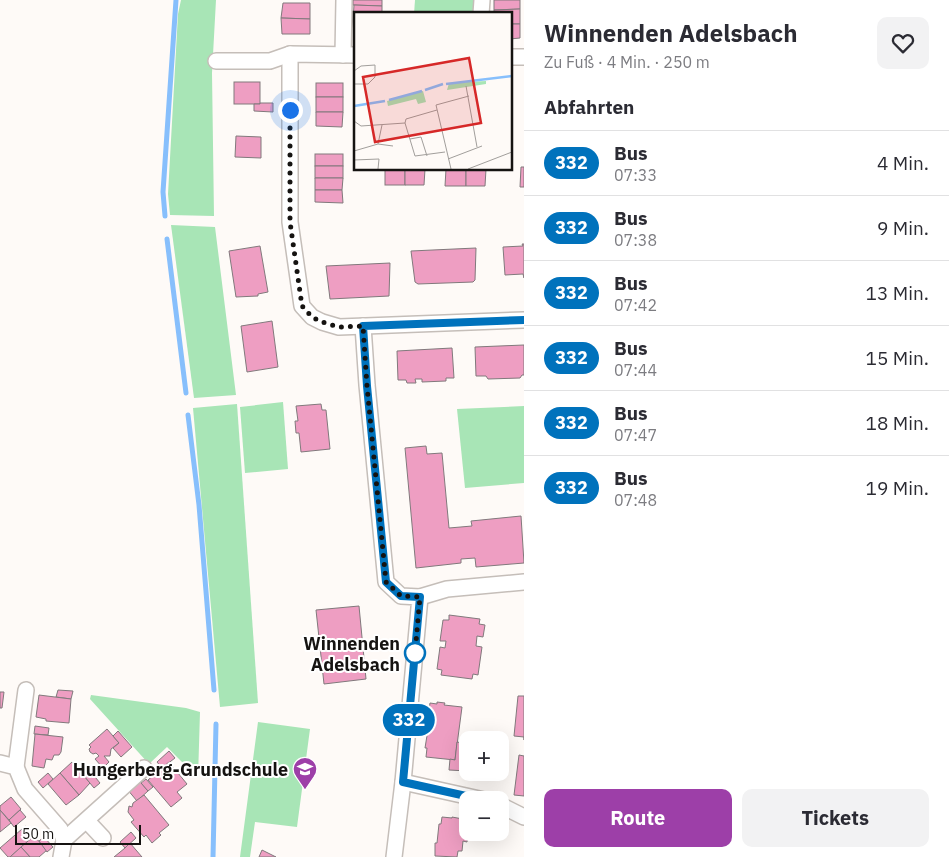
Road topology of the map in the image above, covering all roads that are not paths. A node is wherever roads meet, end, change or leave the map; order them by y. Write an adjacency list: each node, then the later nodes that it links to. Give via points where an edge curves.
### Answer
1 (344, 0): 3 (street)
2 (290, 54): 3 (street); 4 (street, via 270,61); 6 (street, via 290,222 302,306 322,322 339,327)
3 (349, 55)
4 (216, 61)
5 (524, 320): 6 (street)
6 (363, 326): 8 (street, via 386,582 401,596)
7 (524, 582): 8 (street, via 447,589)
8 (420, 597): 13 (street)
9 (26, 690): 11 (street)
10 (0, 763): 11 (street)
11 (16, 766): 19 (street, via 25,789 60,829)
12 (144, 768): 17 (street)
13 (403, 782): 14 (street); 21 (street)
14 (459, 794)
15 (509, 810): 16 (street)
16 (524, 817)
17 (86, 821): 18 (street); 19 (street)
18 (103, 838)
19 (64, 840): 20 (street)
20 (62, 857)
21 (394, 857)

